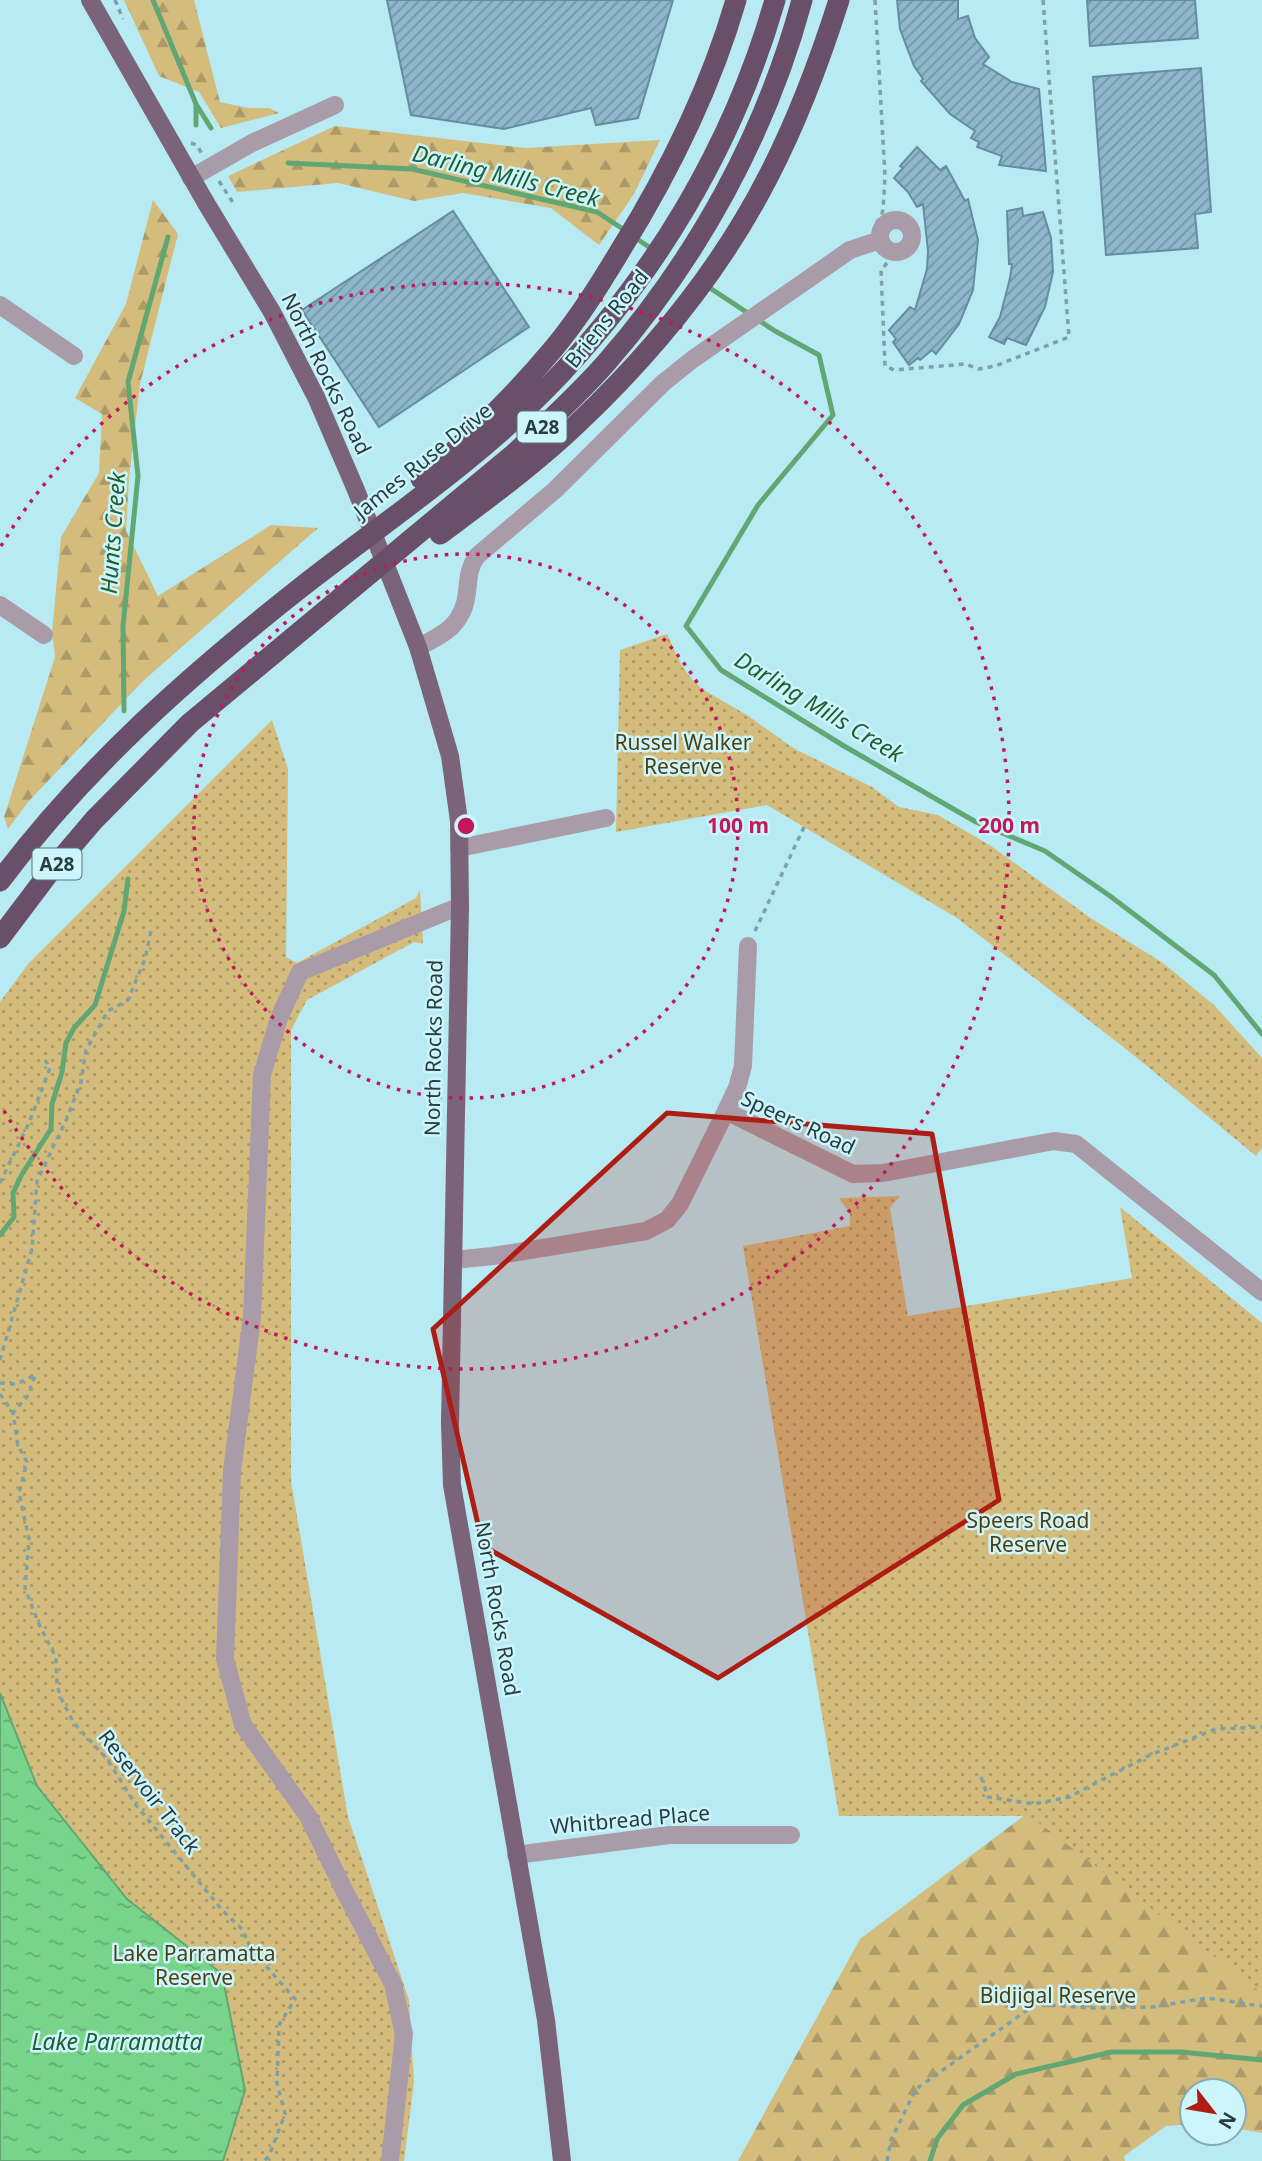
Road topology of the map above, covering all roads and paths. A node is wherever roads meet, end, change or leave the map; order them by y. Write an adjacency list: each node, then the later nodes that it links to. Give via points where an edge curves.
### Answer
1 (736, 0): 14 (highway, via 700,102 660,184 604,278 561,339)
2 (775, 0): 14 (highway, James Ruse Drive / A28, via 716,153 660,250 628,294 522,412 458,468)
3 (802, 0): 15 (highway, Briens Road / A28, via 760,120 711,218 650,309 563,408)
4 (839, 0): 15 (highway, via 768,177 735,235 670,323 577,424 526,468)
5 (875, 0): 10 (path, via 885,176)
6 (1043, 0): 11 (path, via 1069,337 995,366 894,370 885,366 881,270)
7 (91, 3): 9 (main road, North Rocks Road)
8 (335, 105): 9 (street, via 252,143)
9 (191, 178): 18 (main road, North Rocks Road, via 272,312 316,397)
10 (878, 232): 18 (street, via 663,383 555,490 477,556 470,566 467,594 454,626)
11 (887, 263)
12 (0, 305): 13 (street)
13 (74, 356)
14 (408, 498): 22 (highway, James Ruse Drive / A28, via 142,722 65,801)
15 (424, 538): 25 (highway, Briens Road / A28, via 347,594 190,723 119,793)
16 (0, 605): 17 (street)
17 (44, 635)
18 (418, 647): 21 (main road, North Rocks Road, via 450,756)
19 (606, 818): 21 (street)
20 (805, 825): 26 (path)
21 (459, 848): 23 (main road, North Rocks Road)
22 (0, 881)
23 (460, 906): 30 (main road, North Rocks Road); 42 (street, via 300,972 279,1018 262,1075 252,1317 232,1471 225,1659 243,1725 308,1816 393,1984 404,2034)
24 (152, 926): 32 (path, via 145,959 128,1000 108,1011 86,1050 81,1082 37,1181 32,1249)
25 (0, 938)
26 (748, 946): 28 (street, via 743,1066)
27 (44, 1058): 29 (path, via 50,1068 46,1083)
28 (726, 1111): 30 (street, Speers Road, via 680,1204 656,1227); 31 (street, Speers Road, via 853,1174 883,1173 1054,1141 1076,1144)
29 (0, 1183)
30 (454, 1260): 39 (main road, North Rocks Road, via 452,1485)
31 (1262, 1292)
32 (0, 1360)
33 (0, 1384): 35 (path, via 16,1384 36,1375 30,1393)
34 (0, 1394): 35 (path, Reservoir Track)
35 (13, 1413): 41 (path, Reservoir Track, via 18,1446 27,1462 19,1493 29,1539 25,1588 56,1658 62,1700 136,1805 295,1999 279,2025 277,2083 285,2113)
36 (1262, 1727): 37 (path, via 1216,1729 1150,1755 1069,1797 1034,1804 988,1797)
37 (981, 1777)
38 (791, 1835): 39 (street, Whitbread Place, via 669,1835)
39 (516, 1855): 43 (main road, North Rocks Road, via 546,2020)
40 (1262, 2006): 44 (path, via 1207,1998 1152,2007 1037,2004 916,2089 891,2140)
41 (264, 2161)
42 (390, 2161)
43 (562, 2161)
44 (887, 2161)

